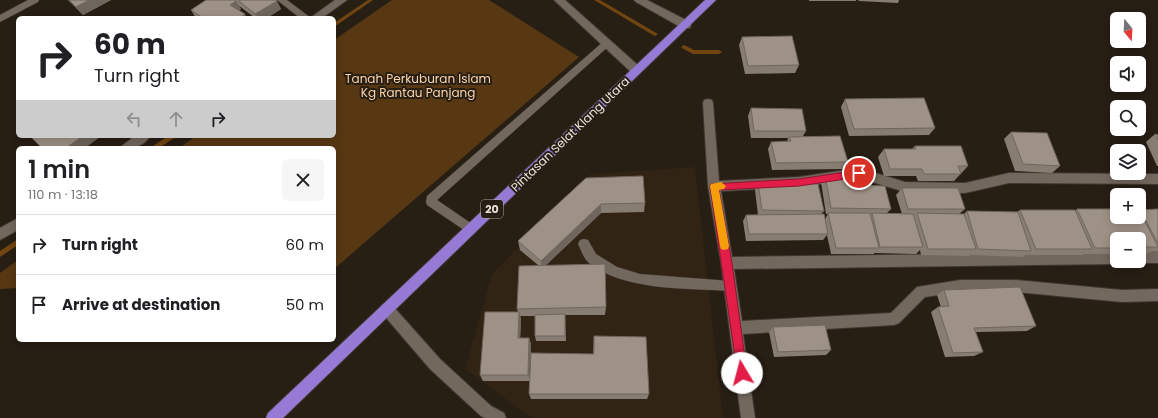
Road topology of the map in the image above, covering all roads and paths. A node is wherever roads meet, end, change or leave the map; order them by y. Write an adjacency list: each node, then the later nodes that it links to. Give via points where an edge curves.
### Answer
1 (35, 0): 9 (lane)
2 (281, 0): 7 (lane)
3 (342, 0): 8 (street)
4 (559, 0): 11 (street)
5 (639, 0): 10 (street)
6 (712, 0): 10 (highway, Pintasan Selat Klang Utara / 20)
7 (303, 16)
8 (318, 16)
9 (0, 19)
10 (686, 25): 12 (highway, Pintasan Selat Klang Utara / 20)
11 (607, 43): 12 (street); 19 (lane, via 431,199 431,202)
12 (636, 70): 19 (highway, Pintasan Selat Klang Utara / 20)
13 (708, 103): 17 (street)
14 (141, 138): 15 (street)
15 (130, 146)
16 (1158, 179): 17 (street, via 1009,178 965,188 905,187 859,173 799,182)
17 (714, 186): 25 (street)
18 (16, 224): 20 (street)
19 (471, 229): 28 (highway, Pintasan Selat Klang Utara / 20)
20 (0, 235)
21 (584, 244): 26 (lane, via 592,258 614,272 640,279)
22 (1146, 257): 23 (street)
23 (1158, 257)
24 (1110, 258): 25 (street)
25 (727, 263): 26 (street)
26 (730, 286): 29 (street)
27 (1158, 295): 29 (street, via 1122,296 1016,286 960,286 922,291 894,319)
28 (388, 309): 30 (highway, Pintasan Selat Klang Utara / 20); 31 (street, via 435,364 486,411)
29 (736, 328): 32 (street)
30 (272, 418)
31 (499, 418)
32 (748, 418)

